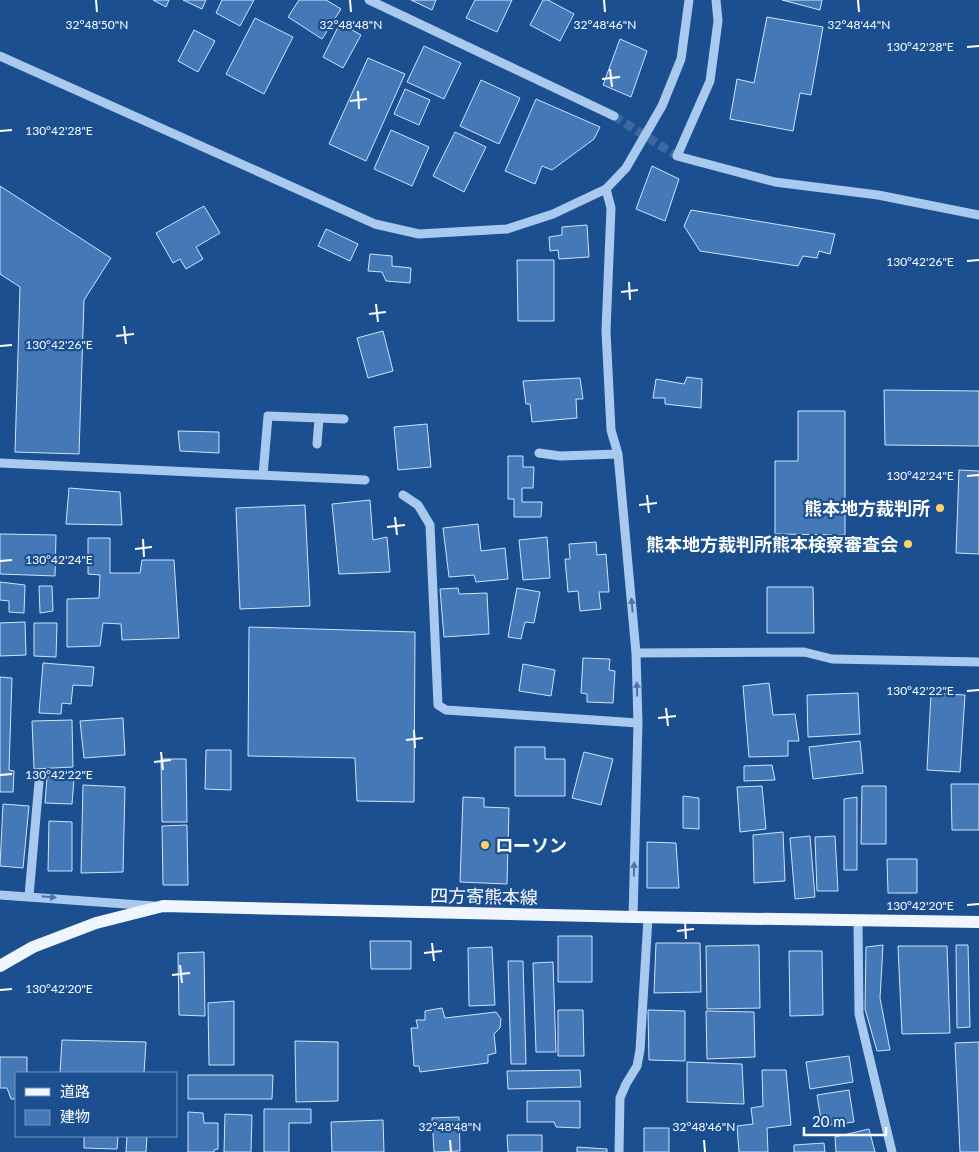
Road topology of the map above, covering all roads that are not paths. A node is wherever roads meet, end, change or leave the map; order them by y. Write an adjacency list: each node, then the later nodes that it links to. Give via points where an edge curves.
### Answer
1 (369, 0): 5 (street)
2 (689, 0): 6 (street, via 680,58 662,106 626,168)
3 (716, 0): 7 (street, via 718,21 710,81 677,156 775,182 878,195)
4 (0, 56): 6 (street, via 375,224 419,234 507,229 553,214)
5 (614, 116)
6 (606, 189): 12 (street, via 611,208 606,331 611,430)
7 (979, 215)
8 (319, 418): 9 (street); 10 (street); 14 (street, via 268,416)
9 (344, 419)
10 (318, 444)
11 (539, 453): 12 (street, via 560,456)
12 (618, 454): 17 (street, one-way to 12)
13 (0, 463): 14 (street)
14 (263, 474): 15 (street)
15 (364, 480)
16 (403, 496): 19 (street, via 418,505 430,525 438,705 446,710)
17 (636, 653): 18 (street, via 804,652 832,658); 19 (street, one-way to 17)
18 (979, 662)
19 (638, 723): 24 (street, one-way to 19)
20 (39, 782): 22 (street)
21 (0, 895): 22 (street)
22 (29, 896): 23 (street, one-way to 23)
23 (162, 906): 24 (main road, 四方寄熊本線); 28 (main road, 四方寄熊本線, via 96,923 33,948)
24 (633, 918): 25 (main road, 四方寄熊本線)
25 (648, 918): 26 (main road, 四方寄熊本線); 29 (street, via 640,1050 637,1066 620,1098)
26 (858, 922): 27 (main road, 四方寄熊本線); 30 (street, via 859,1014)
27 (979, 922)
28 (0, 966)
29 (619, 1152)
30 (892, 1152)

